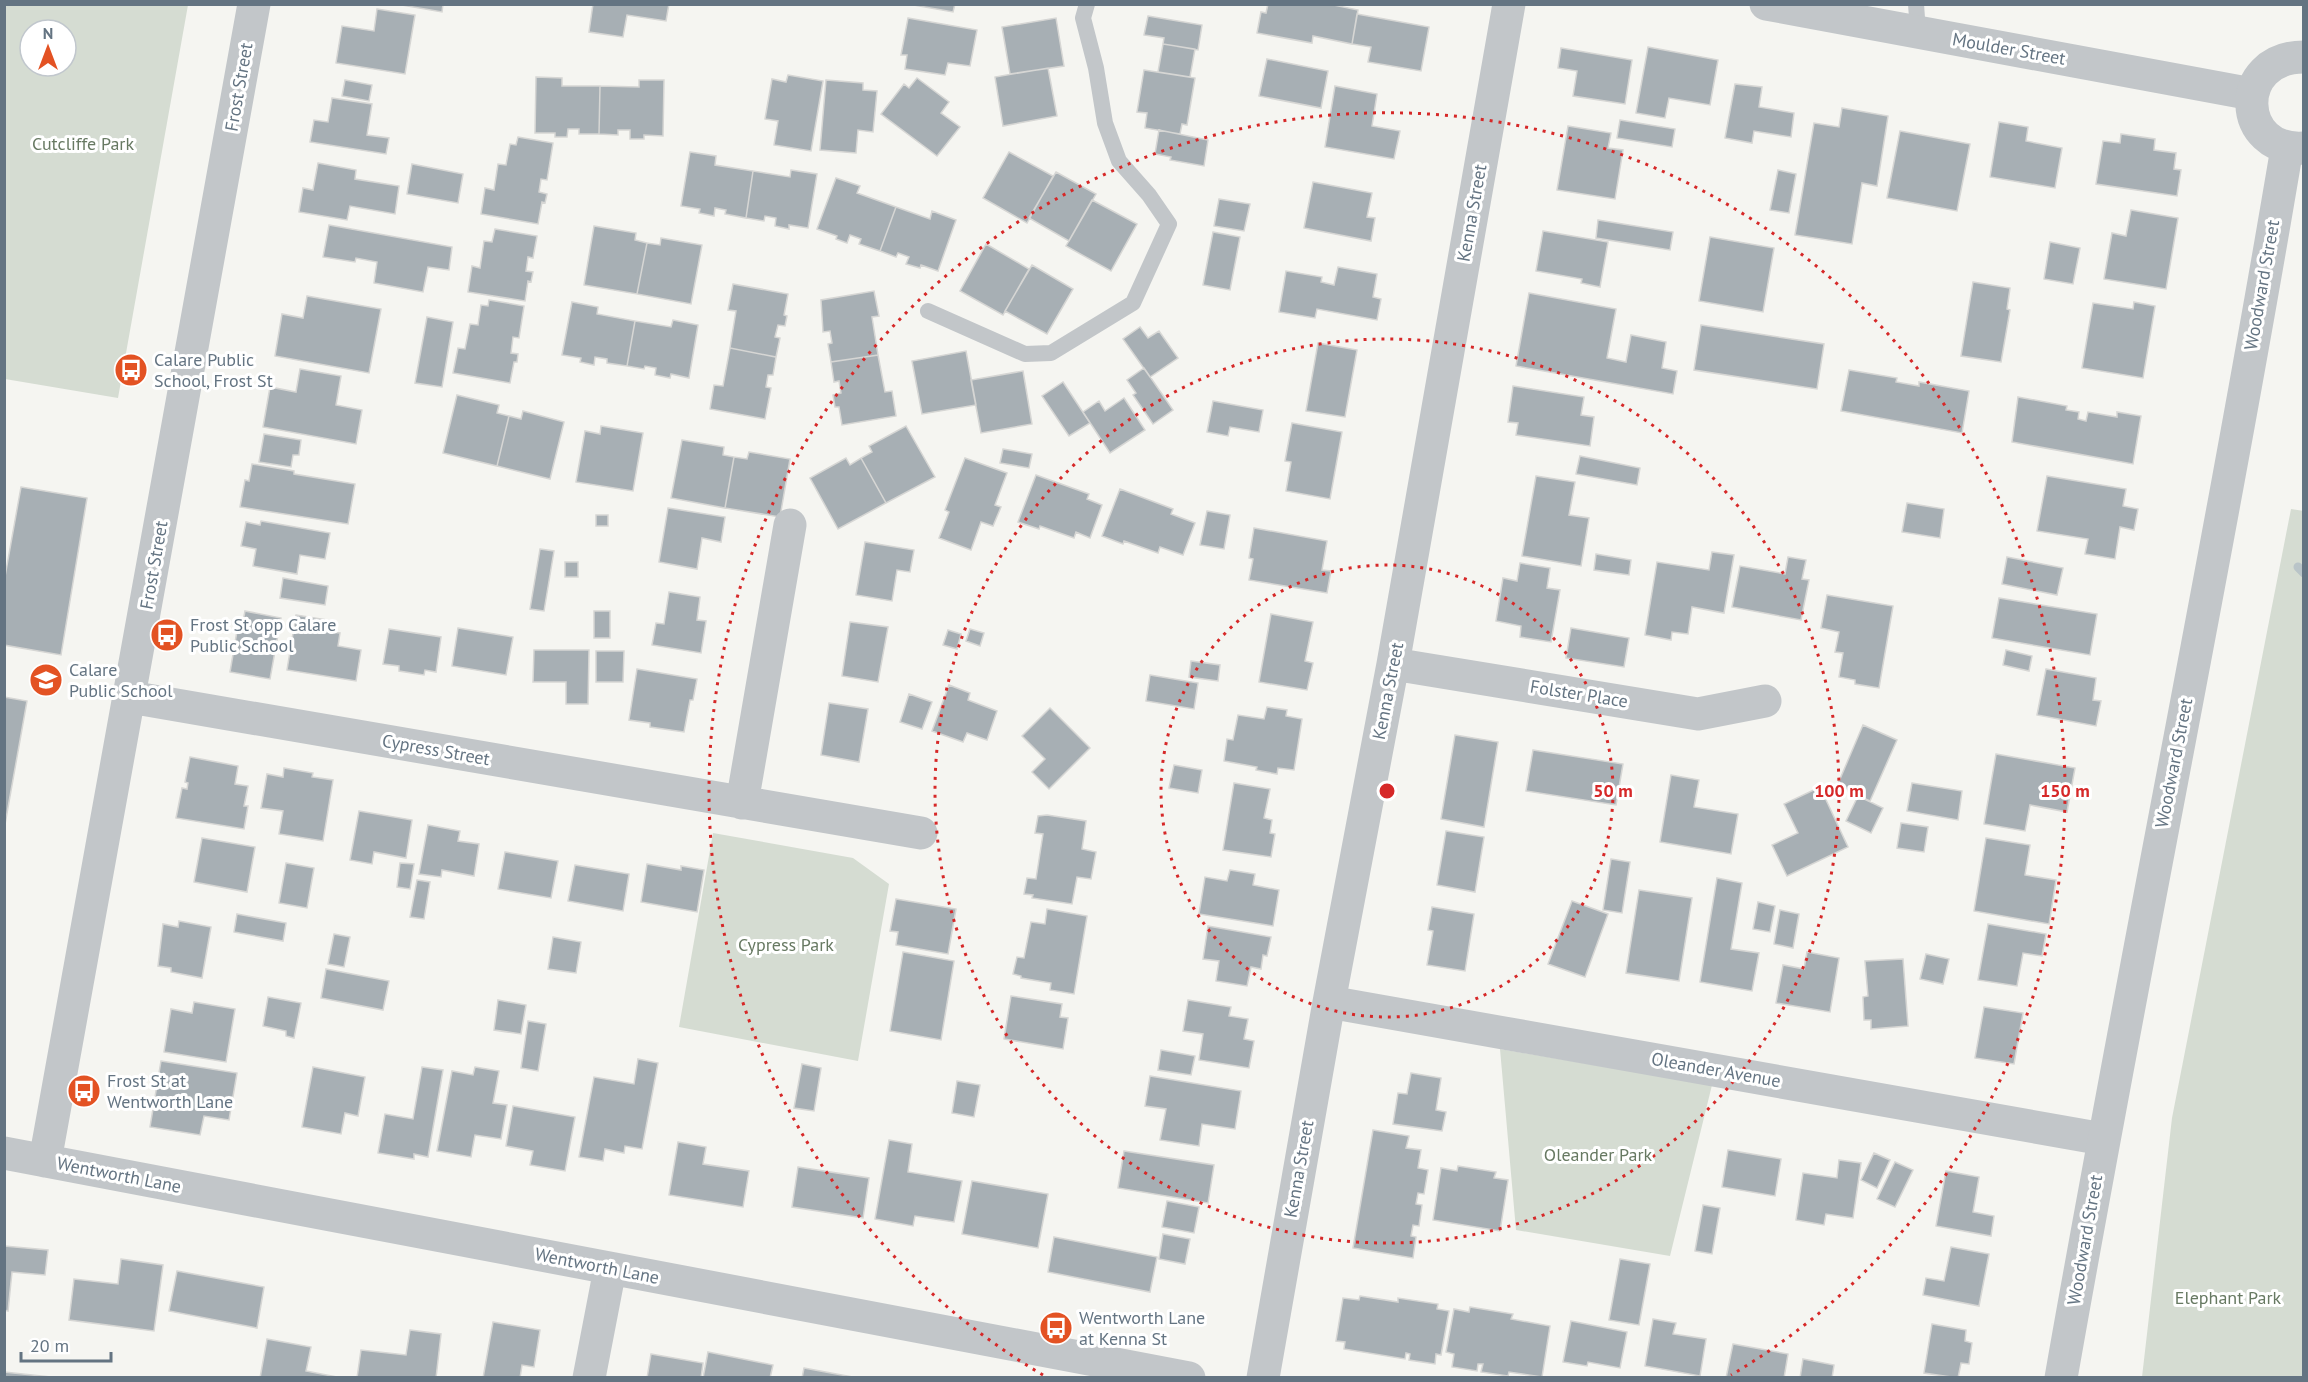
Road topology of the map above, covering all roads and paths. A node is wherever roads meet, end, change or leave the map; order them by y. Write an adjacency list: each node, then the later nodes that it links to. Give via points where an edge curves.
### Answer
1 (254, 4): 12 (street, Frost Street)
2 (1087, 4): 9 (lane, via 1083,18 1105,123 1119,161 1169,224 1133,303 1051,353 1025,354)
3 (1509, 4): 11 (street, Kenna Street)
4 (1766, 4): 5 (street, Moulder Street)
5 (1917, 18): 7 (street, Moulder Street)
6 (2304, 57): 7 (street, via 2290,57 2264,70)
7 (2252, 94): 8 (street, via 2255,123 2269,138)
8 (2295, 148): 17 (street, Woodward Street)
9 (927, 311)
10 (790, 525): 14 (street)
11 (1393, 664): 13 (street, Folster Place, via 1698,714); 16 (street, Kenna Street)
12 (130, 697): 14 (street, Cypress Street); 19 (street, Frost Street)
13 (1765, 701)
14 (742, 803): 15 (street, Cypress Street)
15 (921, 833)
16 (1329, 1002): 17 (street, Oleander Avenue); 23 (street, Kenna Street)
17 (2103, 1139): 24 (street, Woodward Street)
18 (4, 1153): 19 (street, Wentworth Lane)
19 (45, 1161): 20 (street, Wentworth Lane)
20 (610, 1269): 21 (street); 22 (street, Wentworth Lane)
21 (589, 1377)
22 (1189, 1377)
23 (1263, 1377)
24 (2061, 1377)

